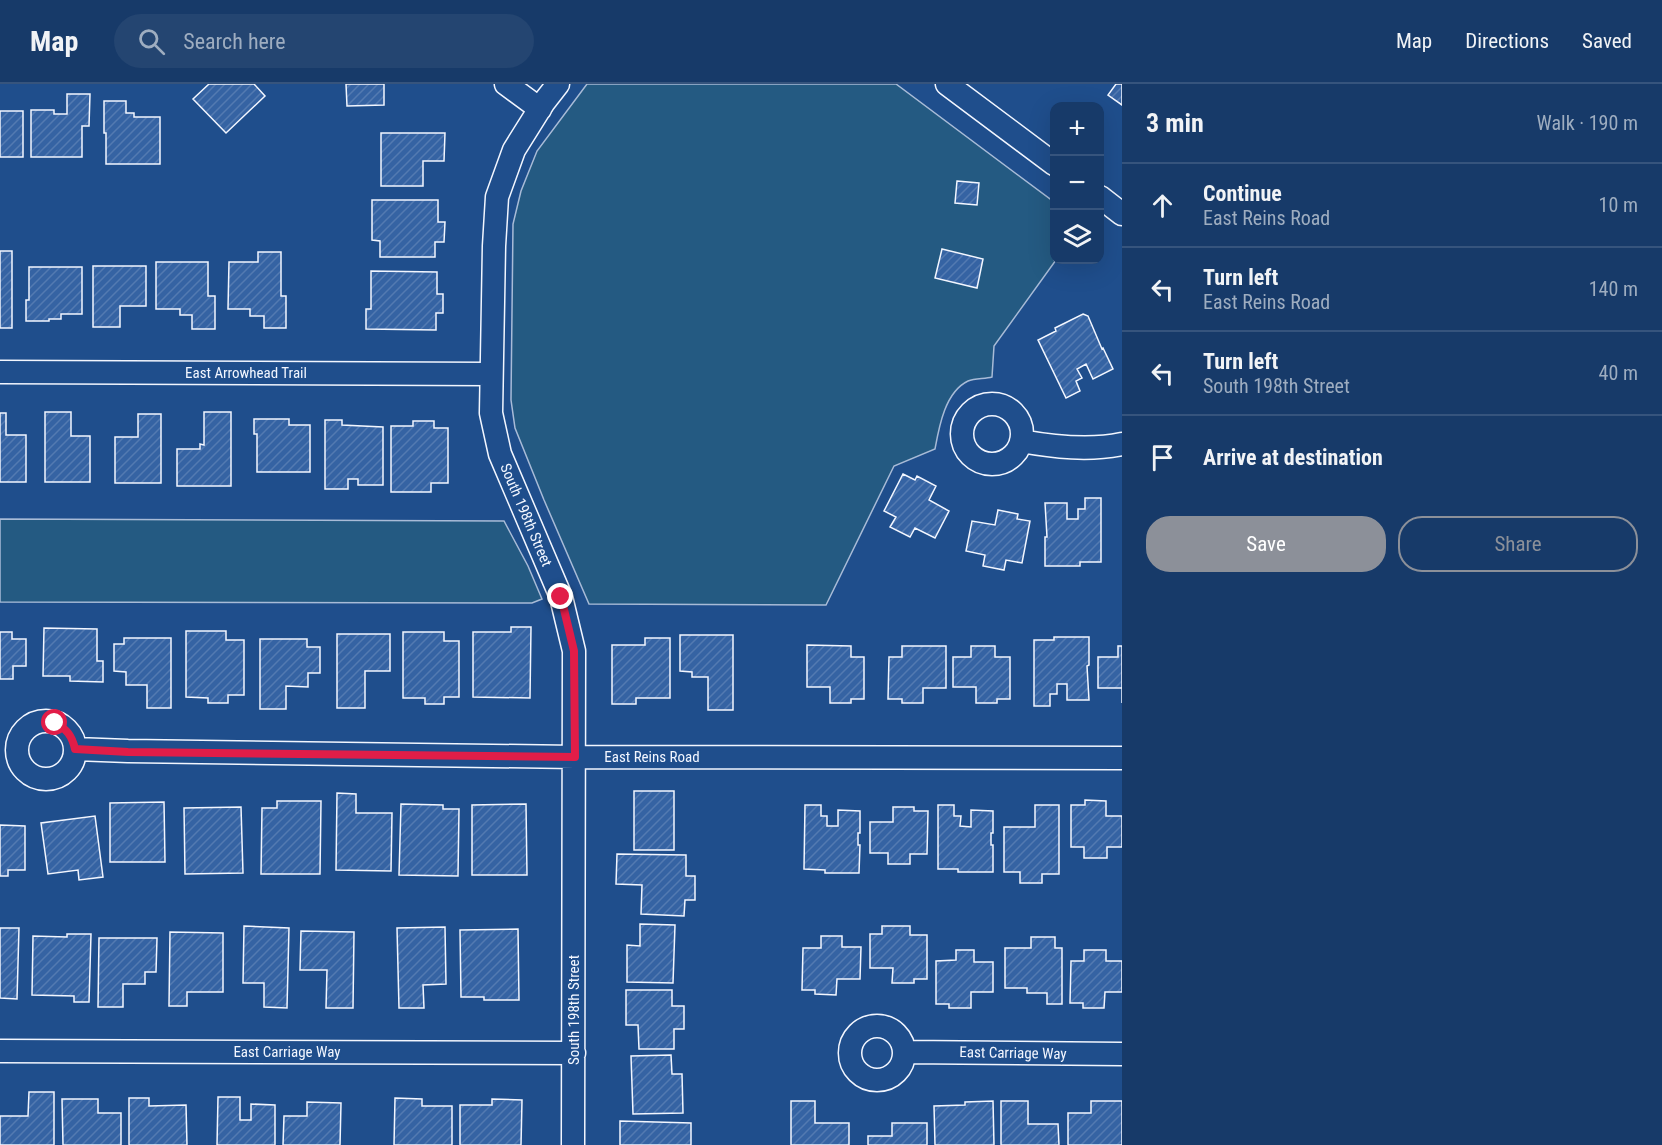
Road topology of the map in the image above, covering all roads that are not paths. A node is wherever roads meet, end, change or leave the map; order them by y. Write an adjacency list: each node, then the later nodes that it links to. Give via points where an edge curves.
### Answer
1 (506, 84): 4 (street)
2 (558, 84): 4 (street, South 198th Street)
3 (947, 84): 5 (street)
4 (540, 109): 9 (street, South 198th Street, via 514,150 497,197)
5 (1050, 161)
6 (1104, 200): 7 (street)
7 (1122, 214)
8 (0, 372): 9 (street, East Arrowhead Trail)
9 (491, 374): 13 (street, South 198th Street, via 491,413 500,454 561,597 574,651)
10 (1021, 441): 11 (street, via 1084,448)
11 (1122, 444)
12 (75, 749): 13 (street, East Reins Road)
13 (575, 757): 14 (street, East Reins Road); 17 (street, South 198th Street)
14 (1122, 758)
15 (0, 1051): 17 (street, East Carriage Way)
16 (905, 1052): 18 (street, East Carriage Way)
17 (574, 1053): 19 (street, South 198th Street)
18 (1122, 1054)
19 (573, 1145)

